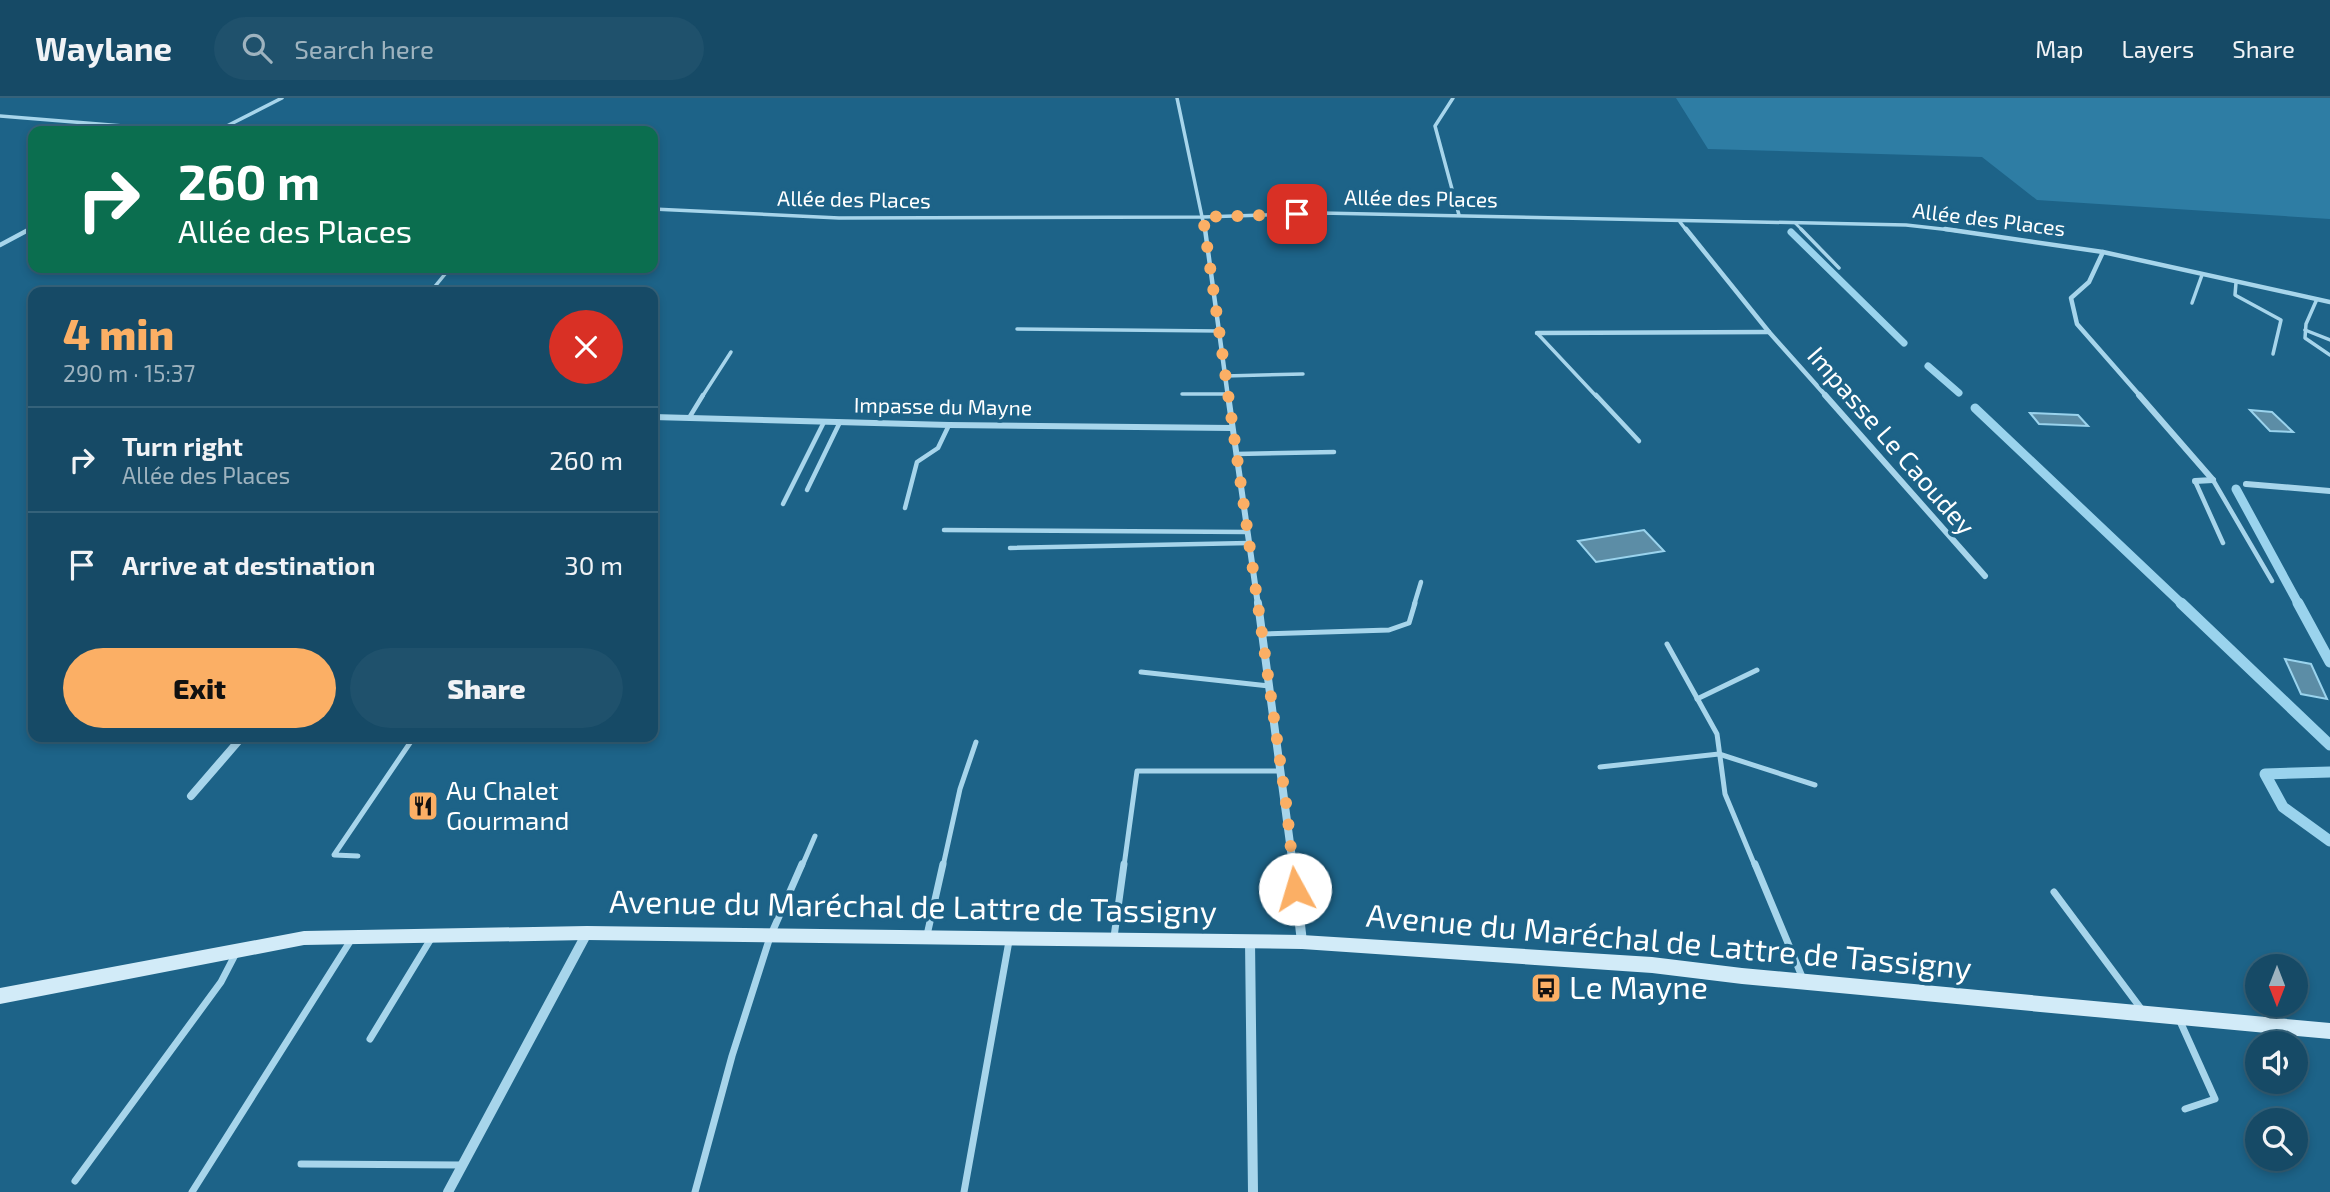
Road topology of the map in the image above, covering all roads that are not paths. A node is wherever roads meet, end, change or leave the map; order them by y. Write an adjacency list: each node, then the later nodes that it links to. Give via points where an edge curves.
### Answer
1 (282, 98): 6 (street)
2 (1177, 98): 9 (street)
3 (1453, 98): 8 (street, via 1435,125)
4 (0, 116): 5 (street)
5 (123, 126)
6 (227, 126)
7 (658, 209): 9 (street, Allée des Places, via 839,218)
8 (1459, 215): 9 (street, Allée des Places); 10 (street, Allée des Places)
9 (1203, 217): 25 (street)
10 (1680, 222): 11 (street, Allée des Places); 26 (street, Impasse Le Caoudey)
11 (1796, 223): 14 (street, Allée des Places, via 1906,225); 15 (lane)
12 (28, 231): 13 (street)
13 (0, 245)
14 (2103, 252): 17 (street, Allée des Places); 45 (street, via 2090,282 2071,298 2077,324)
15 (1839, 268)
16 (446, 273): 19 (lane)
17 (2202, 275): 18 (street, Allée des Places); 22 (lane)
18 (2236, 283): 20 (street, Allée des Places); 30 (lane, via 2235,295 2281,320)
19 (434, 287)
20 (2317, 299): 21 (street, Allée des Places); 24 (lane)
21 (2330, 302)
22 (2192, 303)
23 (1017, 329): 25 (lane)
24 (2305, 330): 28 (lane); 31 (lane, via 2305,338)
25 (1219, 331): 33 (street)
26 (1769, 332): 27 (street); 57 (street, Impasse Le Caoudey)
27 (1537, 333): 42 (lane)
28 (2330, 340)
29 (731, 352): 37 (lane)
30 (2273, 354)
31 (2330, 355)
32 (1303, 374): 33 (lane)
33 (1225, 376): 35 (street)
34 (1182, 394): 35 (lane)
35 (1227, 394): 41 (street)
36 (658, 417): 37 (street, Impasse du Mayne)
37 (689, 418): 38 (street, Impasse du Mayne)
38 (824, 422): 39 (street, Impasse du Mayne); 50 (lane)
39 (839, 422): 40 (street, Impasse du Mayne); 48 (lane)
40 (949, 425): 41 (street, Impasse du Mayne); 51 (lane, via 938,448 917,462)
41 (1233, 428): 44 (street)
42 (1639, 441)
43 (1334, 452): 44 (lane)
44 (1236, 454): 53 (street)
45 (2213, 480): 46 (street); 58 (lane)
46 (2195, 481): 54 (lane)
47 (2246, 484): 49 (street)
48 (807, 490)
49 (2330, 491)
50 (783, 504)
51 (905, 508)
52 (944, 530): 53 (lane)
53 (1247, 532): 55 (street)
54 (2222, 542)
55 (1249, 543): 56 (lane); 60 (street)
56 (1010, 548)
57 (1985, 576)
58 (2272, 581)
59 (1421, 582): 60 (lane, via 1409,623 1389,631)
60 (1262, 634): 64 (street)
61 (1667, 643): 65 (lane)
62 (1757, 670): 65 (lane)
63 (1141, 672): 64 (lane)
64 (1269, 686): 71 (street)
65 (1697, 699): 69 (lane, via 1717,734)
66 (976, 741): 81 (lane, via 960,789)
67 (238, 742): 73 (street)
68 (411, 742): 75 (lane, via 334,855)
69 (1719, 754): 70 (lane); 72 (lane); 87 (lane, via 1725,793)
70 (1600, 767)
71 (1281, 771): 83 (lane, via 1137,771); 85 (street)
72 (1815, 785)
73 (191, 796)
74 (815, 835): 80 (lane)
75 (358, 856)
76 (2054, 892): 89 (lane)
77 (587, 933): 79 (main road, Avenue du Maréchal de Lattre de Tassigny); 80 (main road, Avenue du Maréchal de Lattre de Tassigny); 95 (street)
78 (354, 935): 79 (main road, Avenue du Maréchal de Lattre de Tassigny); 86 (main road, Avenue du Maréchal de Lattre de Tassigny); 97 (lane)
79 (432, 936): 92 (lane)
80 (770, 937): 81 (main road, Avenue du Maréchal de Lattre de Tassigny); 99 (lane)
81 (926, 938): 82 (main road, Avenue du Maréchal de Lattre de Tassigny)
82 (1009, 938): 83 (main road, Avenue du Maréchal de Lattre de Tassigny); 100 (lane)
83 (1114, 940): 84 (main road, Avenue du Maréchal de Lattre de Tassigny)
84 (1250, 940): 85 (main road, Avenue du Maréchal de Lattre de Tassigny); 101 (street)
85 (1301, 942): 87 (main road, Avenue du Maréchal de Lattre de Tassigny, via 1652,965)
86 (237, 949): 88 (main road, Avenue du Maréchal de Lattre de Tassigny); 96 (lane, via 221,982)
87 (1804, 982): 89 (main road, Avenue du Maréchal de Lattre de Tassigny)
88 (0, 996)
89 (2145, 1013): 90 (main road, Avenue du Maréchal de Lattre de Tassigny)
90 (2178, 1016): 91 (main road, Avenue du Maréchal de Lattre de Tassigny); 93 (lane, via 2215,1099)
91 (2330, 1031)
92 (370, 1040)
93 (2185, 1109)
94 (301, 1164): 95 (lane)
95 (462, 1165): 98 (street)
96 (75, 1181)
97 (192, 1192)
98 (448, 1192)
99 (695, 1192)
100 (964, 1192)
101 (1253, 1192)

